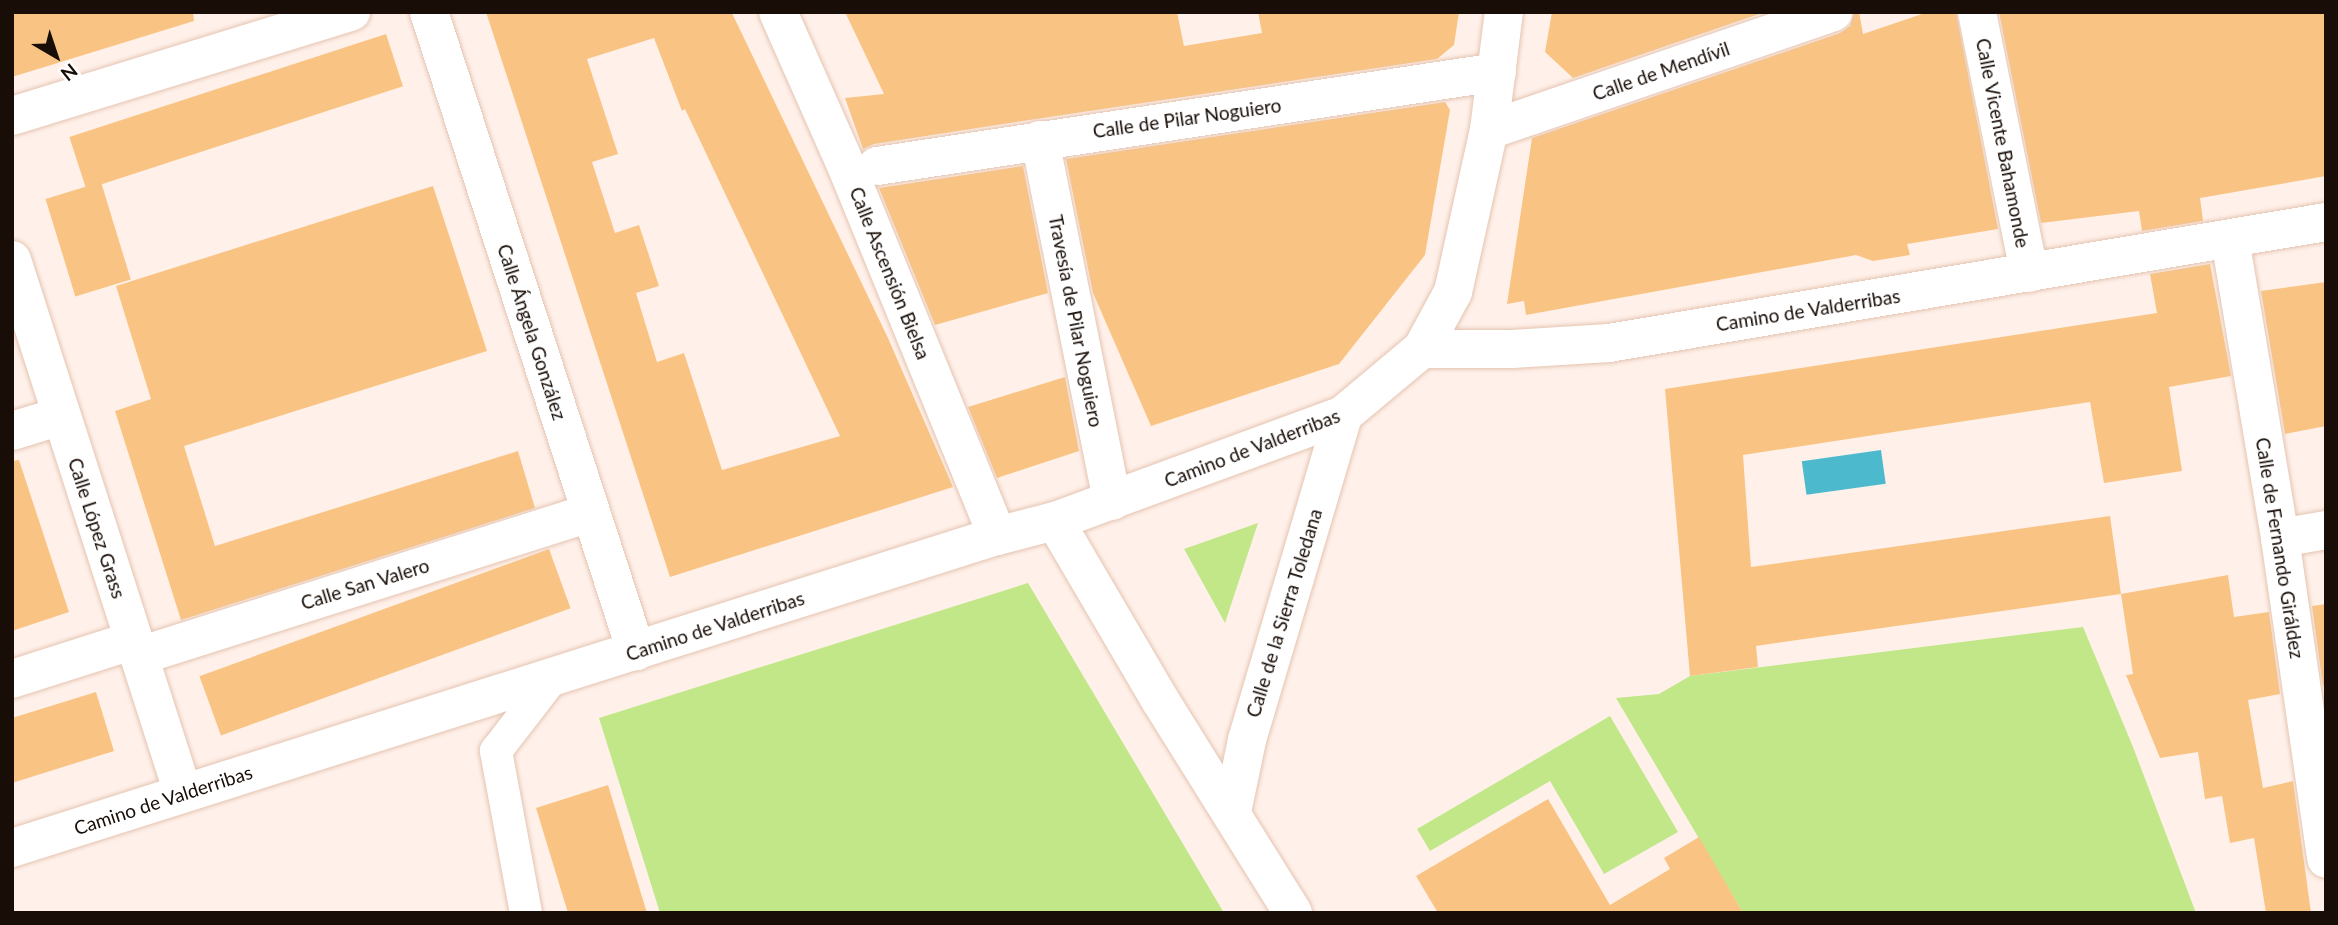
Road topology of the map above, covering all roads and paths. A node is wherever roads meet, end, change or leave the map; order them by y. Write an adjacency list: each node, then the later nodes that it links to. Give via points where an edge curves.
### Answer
1 (351, 12): 8 (street)
2 (429, 12): 21 (street, Calle Ángela González)
3 (779, 12): 24 (street, Calle Ascensión Bielsa)
4 (1504, 12): 7 (street)
5 (1833, 12): 9 (street, Calle de Mendívil)
6 (1977, 12): 15 (street, Calle Vicente Bahamonde)
7 (1496, 72): 9 (street); 10 (street, Calle de Pilar Noguiero)
8 (12, 116)
9 (1489, 130): 16 (street, via 1453,292)
10 (1040, 140): 11 (street, Calle de Pilar Noguiero); 20 (street, Travesía de Pilar Noguiero)
11 (877, 166)
12 (2326, 222): 13 (street, Camino de Valderribas)
13 (2230, 239): 15 (street, Camino de Valderribas); 25 (street, Calle de Fernando Giráldez)
14 (12, 260): 18 (street, Calle López Grass)
15 (2029, 273): 16 (street, Camino de Valderribas, via 1609,343)
16 (1423, 349): 17 (street, Camino de Valderribas)
17 (1343, 415): 20 (street, Camino de Valderribas); 32 (street, Calle de la Sierra Toledana, via 1247,740)
18 (61, 416): 19 (street); 26 (street, Calle López Grass)
19 (12, 431)
20 (1112, 501): 22 (street, Camino de Valderribas)
21 (591, 513): 26 (street, Calle San Valero); 27 (street, Calle Ángela González)
22 (1055, 521): 24 (street, Camino de Valderribas); 32 (street)
23 (2326, 530): 25 (street)
24 (998, 536): 27 (street, Camino de Valderribas)
25 (2280, 538): 31 (street, Calle de Fernando Giráldez)
26 (137, 648): 29 (street); 30 (street, Calle López Grass)
27 (636, 651): 28 (street, Camino de Valderribas)
28 (554, 676): 30 (street, Camino de Valderribas); 35 (street, via 496,751)
29 (12, 678)
30 (183, 793): 33 (street, Camino de Valderribas)
31 (2322, 804): 34 (street, Calle de Fernando Giráldez)
32 (1232, 812): 36 (street)
33 (12, 848)
34 (2326, 859)
35 (526, 913)
36 (1293, 913)

